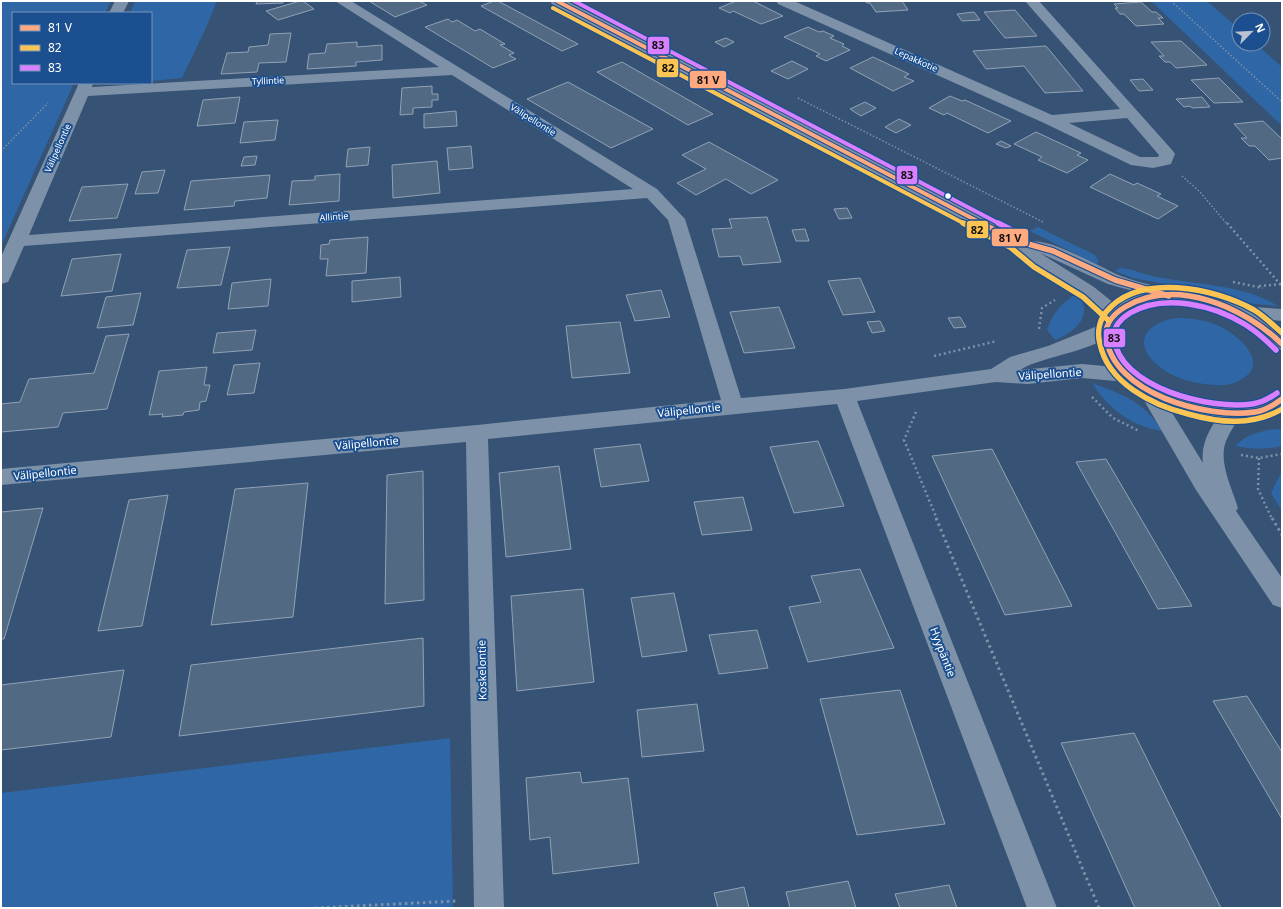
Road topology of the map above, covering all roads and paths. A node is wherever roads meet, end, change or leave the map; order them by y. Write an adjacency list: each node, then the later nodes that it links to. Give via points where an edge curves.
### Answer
1 (122, 1): 7 (street)
2 (342, 1): 8 (street, Välipellontie)
3 (557, 1): 18 (main road)
4 (783, 1): 13 (street, Lepakkotie)
5 (1032, 1): 12 (street)
6 (1171, 1): 11 (path)
7 (116, 12)
8 (453, 71): 9 (street, Tyllintie); 16 (street, Välipellontie)
9 (84, 88): 14 (path, via 49,102); 19 (street, Välipellontie)
10 (794, 95): 17 (path)
11 (1282, 102)
12 (1130, 113): 13 (street, Lepakkotie); 15 (street, via 1167,154)
13 (1050, 120): 15 (street, Lepakkotie, via 1137,162)
14 (1, 151)
15 (1165, 161): 22 (path, via 1200,192)
16 (650, 193): 19 (street, Allintie); 38 (street, Välipellontie, via 676,219)
17 (1049, 225)
18 (1014, 240): 25 (main road, via 1052,251 1115,280); 28 (main road, via 1037,259 1097,296)
19 (17, 241): 20 (street, Välipellontie)
20 (1, 278)
21 (1228, 282): 23 (path)
22 (1281, 284): 23 (path)
23 (1259, 286): 24 (path)
24 (1265, 290)
25 (1170, 296): 26 (main road, via 1204,300); 28 (main road, via 1132,303)
26 (1239, 312): 27 (street); 30 (main road, via 1268,330)
27 (1282, 315)
28 (1110, 322): 32 (street, Välipellontie, via 1075,344 1017,362); 33 (main road, via 1106,339 1108,349)
29 (1001, 340): 31 (path)
30 (1282, 344)
31 (927, 358)
32 (996, 375): 33 (street, Välipellontie, via 1028,377 1082,371); 34 (street, Välipellontie)
33 (1127, 375): 35 (main road)
34 (909, 386): 36 (street, Välipellontie); 50 (path, via 918,406 904,440)
35 (1148, 390): 40 (main road, via 1184,406); 44 (street, via 1204,484)
36 (844, 396): 38 (street, Välipellontie); 49 (street, Hyypäntie)
37 (1282, 399): 39 (main road)
38 (733, 406): 41 (street, Välipellontie)
39 (1272, 412): 40 (main road)
40 (1232, 414): 44 (street, via 1221,430 1213,449)
41 (477, 433): 43 (street, Välipellontie); 47 (street, Koskelontie)
42 (1259, 458): 45 (path, via 1258,488)
43 (1, 477)
44 (1229, 519): 46 (street)
45 (1282, 535)
46 (1282, 598)
47 (488, 906): 48 (path, via 450,900)
48 (315, 908)
49 (1042, 908)
50 (1099, 908)

